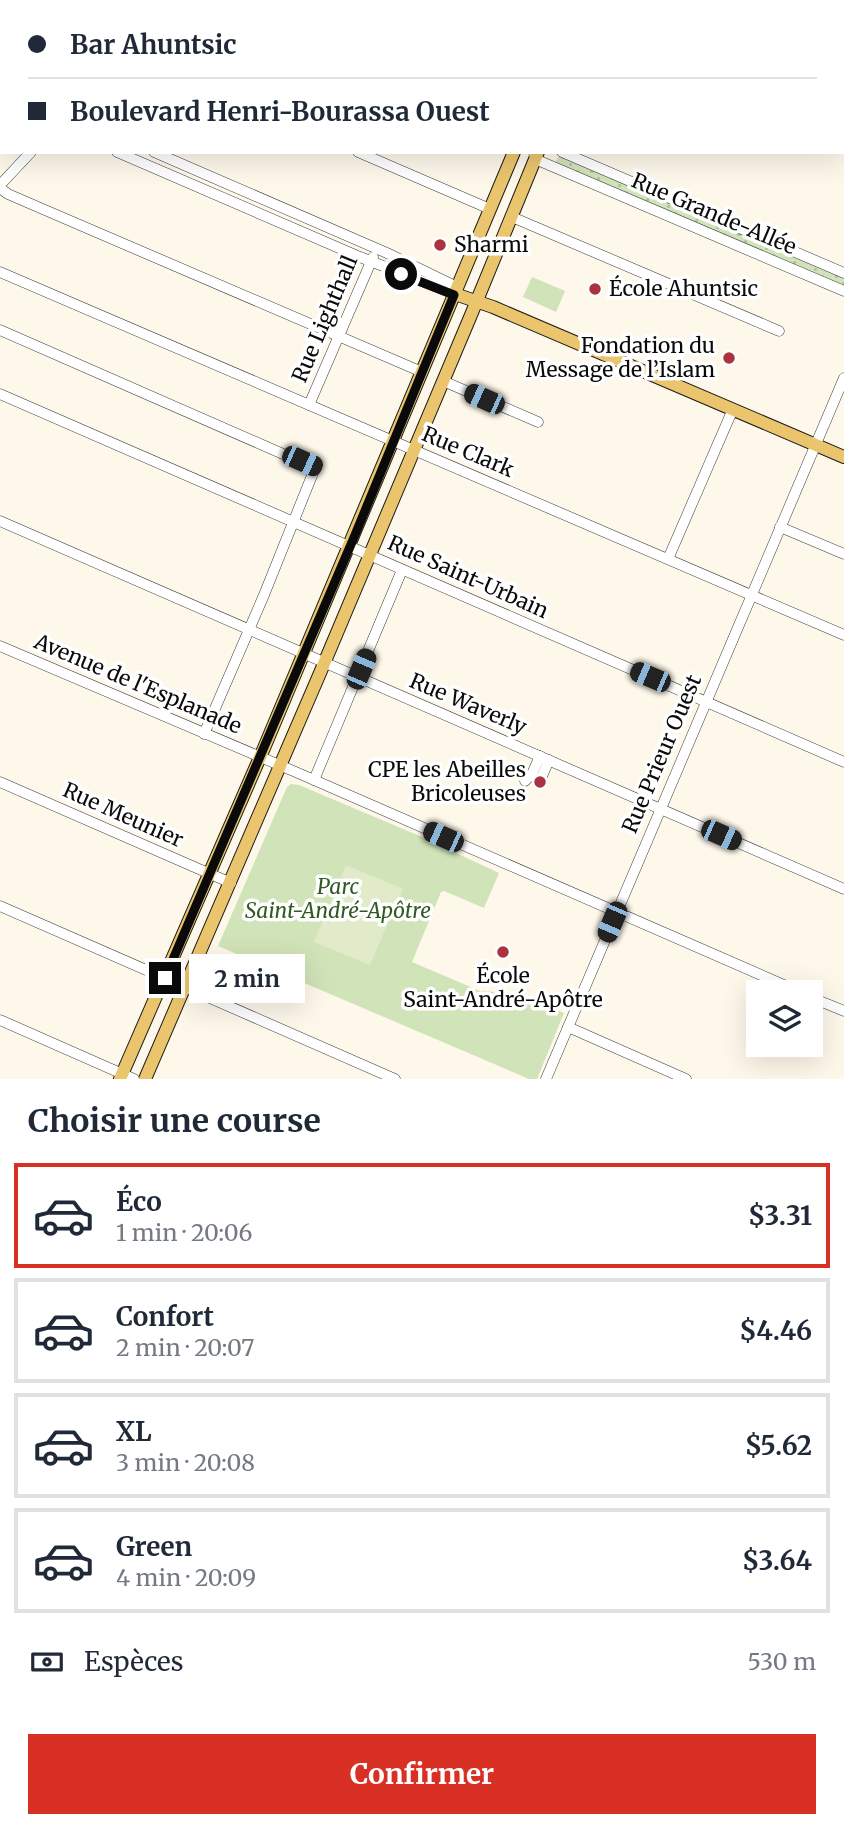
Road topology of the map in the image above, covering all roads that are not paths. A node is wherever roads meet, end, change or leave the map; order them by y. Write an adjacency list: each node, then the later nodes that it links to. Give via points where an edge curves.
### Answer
1 (30, 154): 8 (street)
2 (122, 154): 12 (street)
3 (158, 154): 11 (street)
4 (363, 154): 9 (street)
5 (513, 154): 9 (main road)
6 (536, 154): 10 (main road); 16 (street, Rue Grande-Allée)
7 (567, 154): 14 (street, Rue Grande-Allée)
8 (0, 187): 20 (street)
9 (490, 208): 15 (main road)
10 (512, 217): 17 (main road); 19 (street)
11 (377, 248): 12 (street, Rue Lighthall); 15 (street, via 425,270)
12 (371, 261): 15 (street); 20 (street, Rue Lighthall)
13 (0, 272): 25 (street, Rue Clark)
14 (844, 273)
15 (456, 291): 17 (main road); 21 (main road)
16 (844, 292)
17 (482, 302): 23 (main road); 26 (main road)
18 (0, 330): 33 (street, via 315,468)
19 (779, 331)
20 (339, 336): 21 (street); 25 (street, Rue Lighthall)
21 (422, 372): 28 (main road)
22 (844, 378): 29 (street, Rue Prieur Ouest)
23 (443, 381): 27 (street); 30 (main road)
24 (0, 394): 33 (street, Rue Saint-Urbain)
25 (309, 405): 28 (street, Rue Clark)
26 (733, 409): 29 (main road); 38 (street)
27 (538, 422)
28 (394, 440): 30 (street, Rue Clark); 35 (main road)
29 (815, 445): 31 (main road); 34 (street, Rue Prieur Ouest)
30 (414, 450): 37 (main road); 38 (street, Rue Clark)
31 (844, 457)
32 (0, 521): 41 (street, Rue Waverly)
33 (293, 522): 35 (street, Rue Saint-Urbain); 41 (street)
34 (780, 527): 36 (street); 40 (street, Rue Prieur Ouest)
35 (350, 546): 37 (street, Rue Saint-Urbain); 44 (main road)
36 (844, 554)
37 (370, 555): 39 (street, Rue Saint-Urbain); 45 (main road)
38 (668, 559): 40 (street, Rue Clark)
39 (402, 570): 46 (street); 47 (street, Rue Saint-Urbain)
40 (751, 594): 42 (street, Rue Clark); 47 (street, Rue Prieur Ouest)
41 (249, 630): 44 (street, Rue Waverly); 48 (street)
42 (844, 635)
43 (0, 646): 48 (street, Avenue de l'Esplanade)
44 (304, 654): 45 (street, Rue Waverly); 49 (main road)
45 (325, 663): 46 (street, Rue Waverly); 52 (main road)
46 (358, 677): 50 (street, Rue Waverly); 54 (street)
47 (705, 701): 51 (street, Rue Saint-Urbain); 57 (street, Rue Prieur Ouest)
48 (204, 734): 49 (street, Avenue de l'Esplanade)
49 (260, 757): 52 (street, Avenue de l'Esplanade); 58 (main road)
50 (545, 758): 53 (street); 55 (street); 57 (street, Rue Waverly)
51 (844, 762)
52 (281, 766): 54 (street, Avenue de l'Esplanade); 59 (main road)
53 (542, 776)
54 (314, 780): 62 (street, Avenue de l'Esplanade)
55 (525, 781)
56 (0, 782): 58 (street, Rue Meunier)
57 (660, 808): 60 (street, Rue Waverly); 62 (street, Rue Prieur Ouest)
58 (210, 874): 59 (street, Rue Meunier); 63 (main road)
59 (230, 883): 65 (main road)
60 (844, 889)
61 (0, 906): 63 (street)
62 (616, 913): 64 (street, Avenue de l'Esplanade); 69 (street, Rue Prieur Ouest)
63 (165, 978): 65 (street); 70 (main road)
64 (772, 980)
65 (186, 987): 71 (main road); 72 (street)
66 (823, 1002): 67 (street)
67 (844, 1011)
68 (0, 1020): 70 (street)
69 (568, 1027): 73 (street, Rue Prieur Ouest); 74 (street)
70 (125, 1077)
71 (145, 1079)
72 (395, 1079)
73 (546, 1079)
74 (686, 1079)

